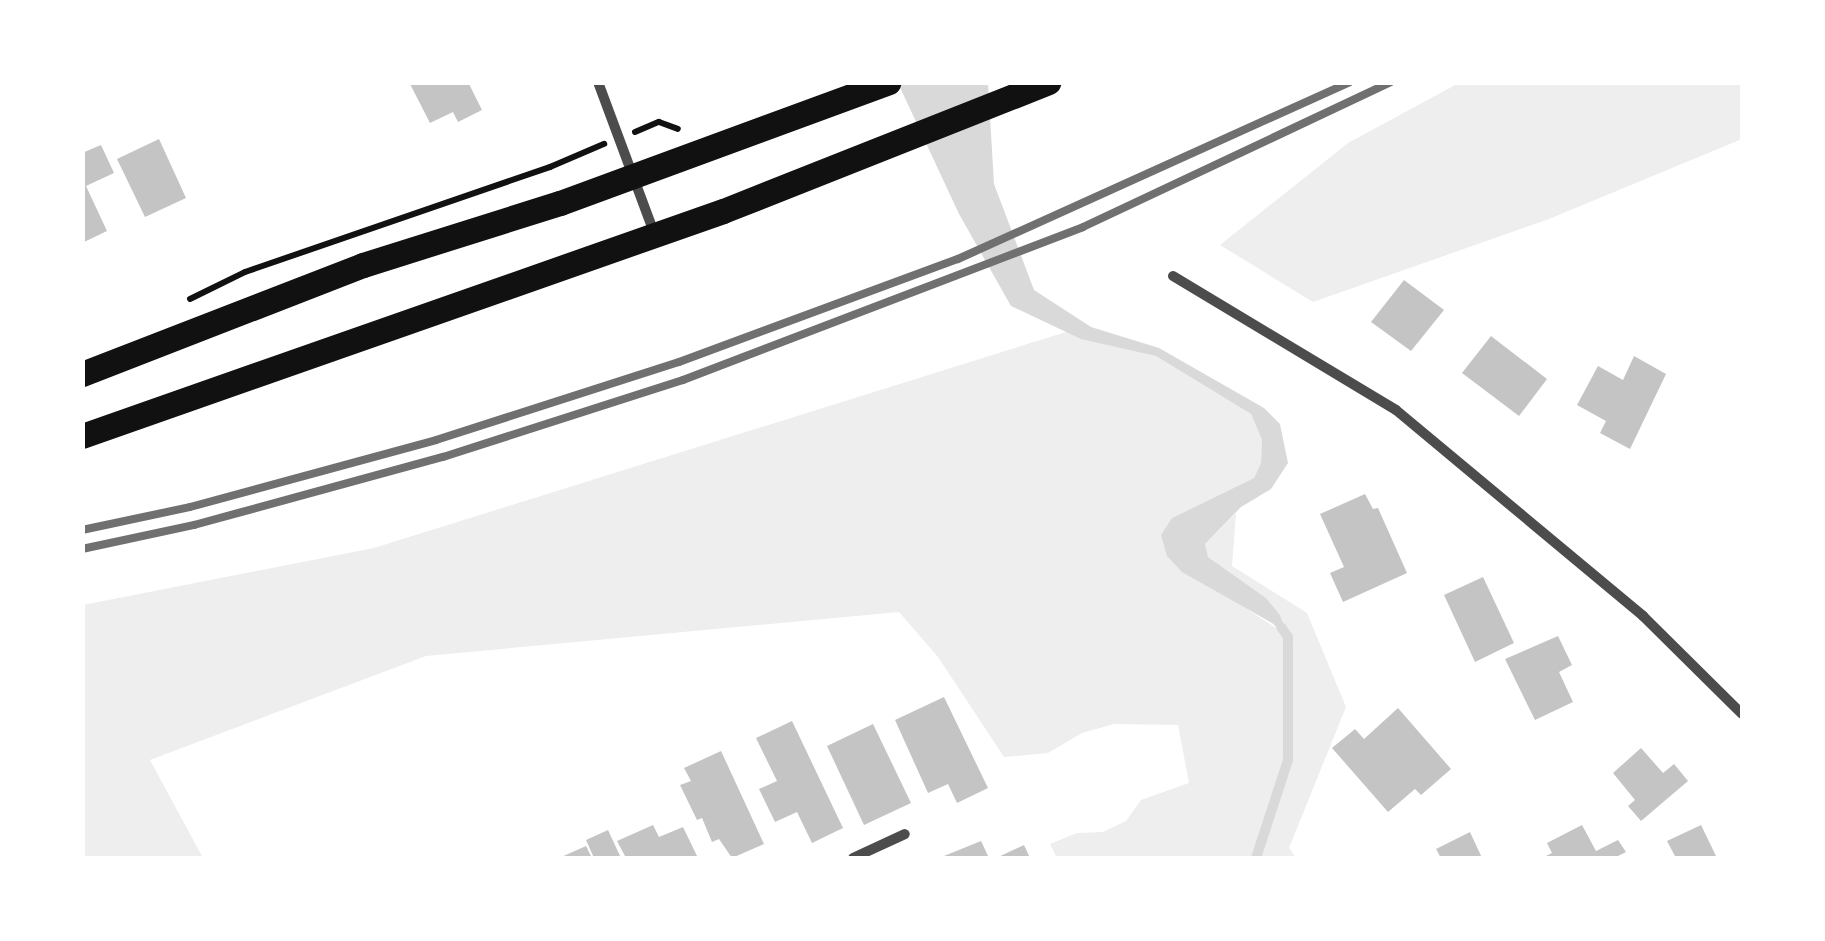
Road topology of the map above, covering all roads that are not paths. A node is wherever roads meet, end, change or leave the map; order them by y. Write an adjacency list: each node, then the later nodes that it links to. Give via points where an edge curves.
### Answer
1 (598, 82): 4 (street)
2 (1042, 85): 5 (main road)
3 (877, 87): 4 (main road)
4 (633, 176): 5 (street); 7 (main road, via 363,266)
5 (655, 236): 8 (main road)
6 (1172, 276): 9 (street, via 1396,410 1643,616)
7 (82, 374)
8 (82, 436)
9 (1742, 714)
10 (906, 834): 11 (street)
11 (854, 858)

